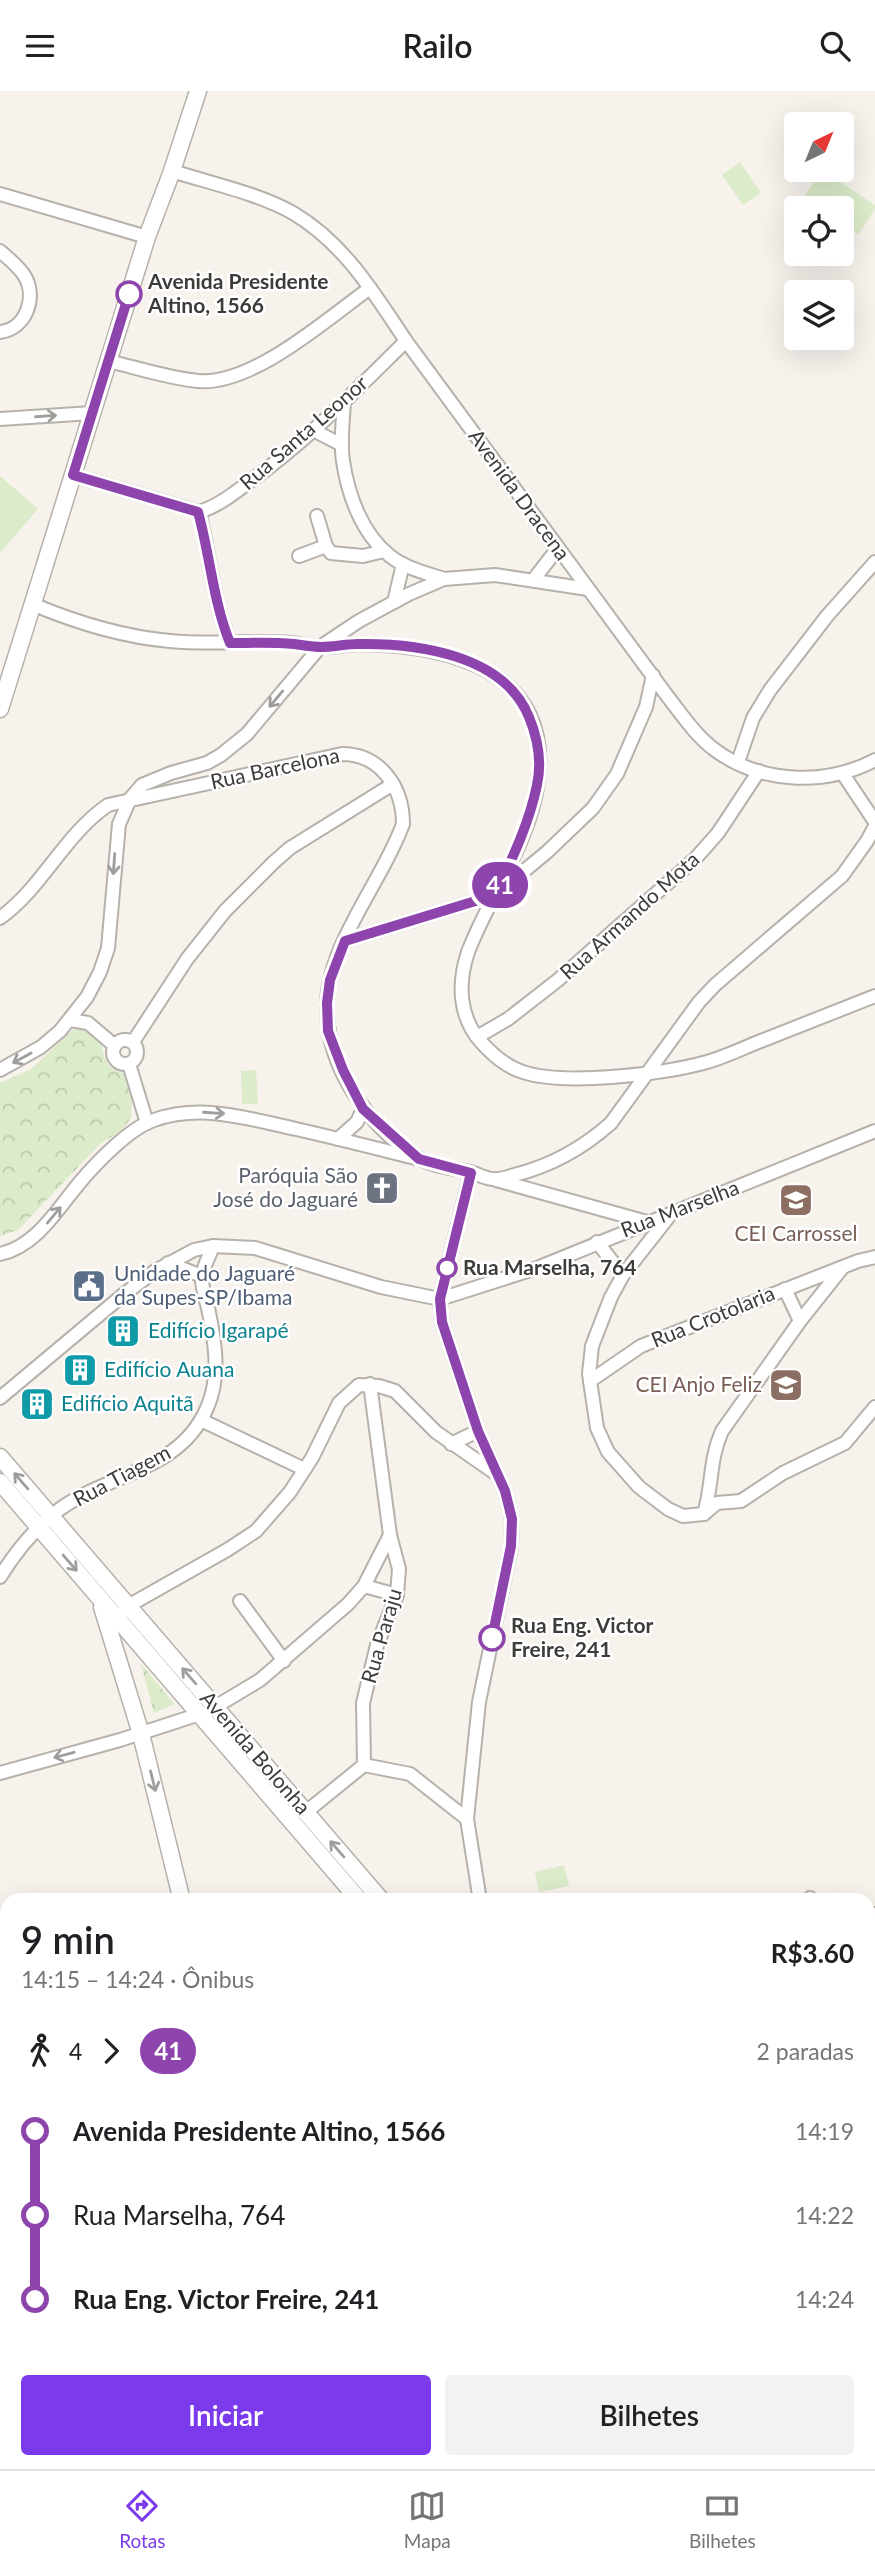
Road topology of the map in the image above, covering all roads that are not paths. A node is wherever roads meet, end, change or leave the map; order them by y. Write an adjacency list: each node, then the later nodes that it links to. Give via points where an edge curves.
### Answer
1 (198, 91): 2 (main road)
2 (172, 171): 4 (main road); 6 (street, Avenida Dracena, via 293,213 334,245)
3 (0, 194): 4 (street)
4 (147, 237): 9 (main road)
5 (0, 251): 7 (street, via 24,274 29,299 21,323)
6 (370, 288): 8 (street, Avenida Dracena); 9 (street, via 278,355 234,376 199,381)
7 (0, 332)
8 (406, 341): 10 (street, Rua Santa Leonor); 19 (street, Avenida Dracena)
9 (108, 361): 11 (main road)
10 (344, 402): 13 (street, Rua Santa Leonor); 14 (street)
11 (92, 413): 12 (street, one-way to 11); 15 (main road)
12 (0, 419)
13 (313, 430): 14 (street); 16 (street, Rua Santa Leonor, via 272,466 214,507)
14 (342, 445): 20 (street, via 359,516)
15 (73, 475): 16 (street); 28 (main road)
16 (198, 512): 29 (street)
17 (317, 516): 18 (street)
18 (326, 546): 20 (street, via 336,555); 21 (street)
19 (558, 548): 25 (street); 26 (street, Avenida Dracena)
20 (384, 551): 23 (street)
21 (299, 556)
22 (875, 562): 36 (street, via 770,690 753,718)
23 (403, 564): 24 (street); 27 (street)
24 (444, 579): 25 (street, via 495,575); 27 (street)
25 (534, 579): 26 (street)
26 (588, 589): 33 (street, Avenida Dracena)
27 (394, 602): 32 (street)
28 (32, 604): 30 (street, via 132,635); 34 (main road)
29 (220, 617): 30 (street); 31 (street)
30 (209, 643): 31 (street)
31 (230, 643): 32 (street)
32 (320, 647): 40 (street, one-way to 40, via 233,746 207,763 149,781); 42 (street, via 358,644 437,652 481,666 520,696 538,743 538,784 520,841)
33 (653, 675): 36 (street, Avenida Dracena, via 701,737); 42 (street, via 634,737 602,796 575,828)
34 (0, 709)
35 (875, 760): 38 (street, Avenida Dracena)
36 (738, 762): 37 (street, Avenida Dracena)
37 (760, 771): 38 (street, Avenida Dracena, via 792,779); 47 (street, Rua Armando Mota, via 695,859 558,980)
38 (843, 774): 41 (street)
39 (393, 784): 40 (street, Rua Barcelona, via 364,756 342,754); 44 (street, Rua Barcelona, via 403,824); 48 (street, via 274,862 225,911 187,959)
40 (130, 799): 43 (street, Rua Barcelona, via 97,813); 46 (street, one-way to 46, via 116,838 104,961)
41 (875, 824): 52 (street, via 842,876 699,1002)
42 (495, 895): 44 (street); 47 (street, via 462,970 462,1001)
43 (0, 918)
44 (345, 941): 53 (street, Rua Barcelona, via 330,980 328,1031)
45 (875, 996): 52 (street, via 707,1062)
46 (70, 1020): 49 (street, via 88,1023); 51 (street, one-way to 51, via 41,1047)
47 (477, 1037): 52 (street, via 496,1058 534,1075 575,1079)
48 (133, 1042): 49 (street, via 123,1040); 50 (street, via 138,1055)
49 (115, 1045): 50 (street, via 116,1061)
50 (129, 1064): 54 (street)
51 (0, 1070)
52 (650, 1072): 59 (street, via 611,1123 592,1139 544,1167)
53 (363, 1109): 56 (street, via 357,1122); 57 (street, Rua Barcelona)
54 (148, 1123): 56 (street, one-way to 56, via 215,1112); 64 (street, one-way to 54, via 32,1238 95,1166)
55 (875, 1131): 60 (street, Rua Marselha)
56 (338, 1139): 57 (street)
57 (419, 1159): 58 (street, Rua Barcelona)
58 (471, 1173): 59 (street, Rua Barcelona); 71 (street)
59 (495, 1180): 61 (street, Rua Barcelona)
60 (670, 1215): 61 (street, Rua Marselha); 68 (street)
61 (648, 1222): 62 (street, Rua Marselha)
62 (597, 1242): 68 (street); 71 (street, Rua Marselha, via 537,1268)
63 (213, 1246): 66 (street, Rua Marselha); 69 (street); 71 (street, Rua Marselha, via 255,1248 382,1287)
64 (0, 1254)
65 (875, 1257): 67 (street, Rua Crotolaria)
66 (168, 1263): 69 (street); 75 (street, Rua Marselha)
67 (843, 1267): 70 (street, Rua Crotolaria); 72 (street)
68 (624, 1275): 73 (street, via 592,1346)
69 (202, 1276): 77 (street, Rua Tiagem, via 216,1365 212,1395)
70 (785, 1289): 72 (street); 73 (street, Rua Crotolaria, via 641,1346)
71 (440, 1299): 78 (street, via 442,1322)
72 (800, 1321): 84 (street, via 722,1431)
73 (590, 1381): 84 (street, via 597,1428 614,1461 668,1509 683,1516)
74 (370, 1384): 79 (street, via 395,1391); 81 (street, via 354,1387 339,1403); 86 (street, Rua Paraju)
75 (0, 1398)
76 (875, 1407): 84 (street, via 845,1443 783,1473 741,1501 717,1503)
77 (201, 1420): 81 (street); 85 (street, Rua Tiagem, via 164,1458 100,1486)
78 (478, 1431): 79 (street); 82 (street)
79 (451, 1444): 82 (street)
80 (0, 1457): 85 (main road, Avenida Bolonha, one-way to 80)
81 (304, 1469): 91 (street, via 281,1505 256,1531)
82 (495, 1473): 100 (street, via 512,1519 511,1546 479,1702)
83 (0, 1482): 85 (main road, Avenida Bolonha)
84 (704, 1514)
85 (46, 1522): 87 (street, Rua Tiagem); 91 (main road, Avenida Bolonha); 92 (main road, Avenida Bolonha, one-way to 92)
86 (390, 1535): 88 (street); 89 (street, Rua Paraju, via 399,1569)
87 (0, 1577)
88 (364, 1586): 89 (street); 93 (street)
89 (397, 1595): 97 (street, Rua Paraju, via 377,1645 363,1703)
90 (240, 1601): 93 (street)
91 (128, 1606): 92 (street); 94 (main road, Avenida Bolonha, one-way to 91)
92 (115, 1625): 95 (main road, Avenida Bolonha); 96 (main road)
93 (284, 1661): 94 (street)
94 (215, 1707): 99 (main road, Avenida Bolonha)
95 (200, 1714): 96 (street); 102 (main road, Avenida Bolonha)
96 (141, 1734): 98 (street, one-way to 98); 101 (main road, one-way to 101)
97 (364, 1765): 99 (street); 100 (street, via 410,1775)
98 (0, 1773)
99 (306, 1812): 103 (main road, Avenida Bolonha, one-way to 99)
100 (467, 1819): 104 (street)
101 (180, 1893)
102 (353, 1893)
103 (375, 1893)
104 (479, 1893)

